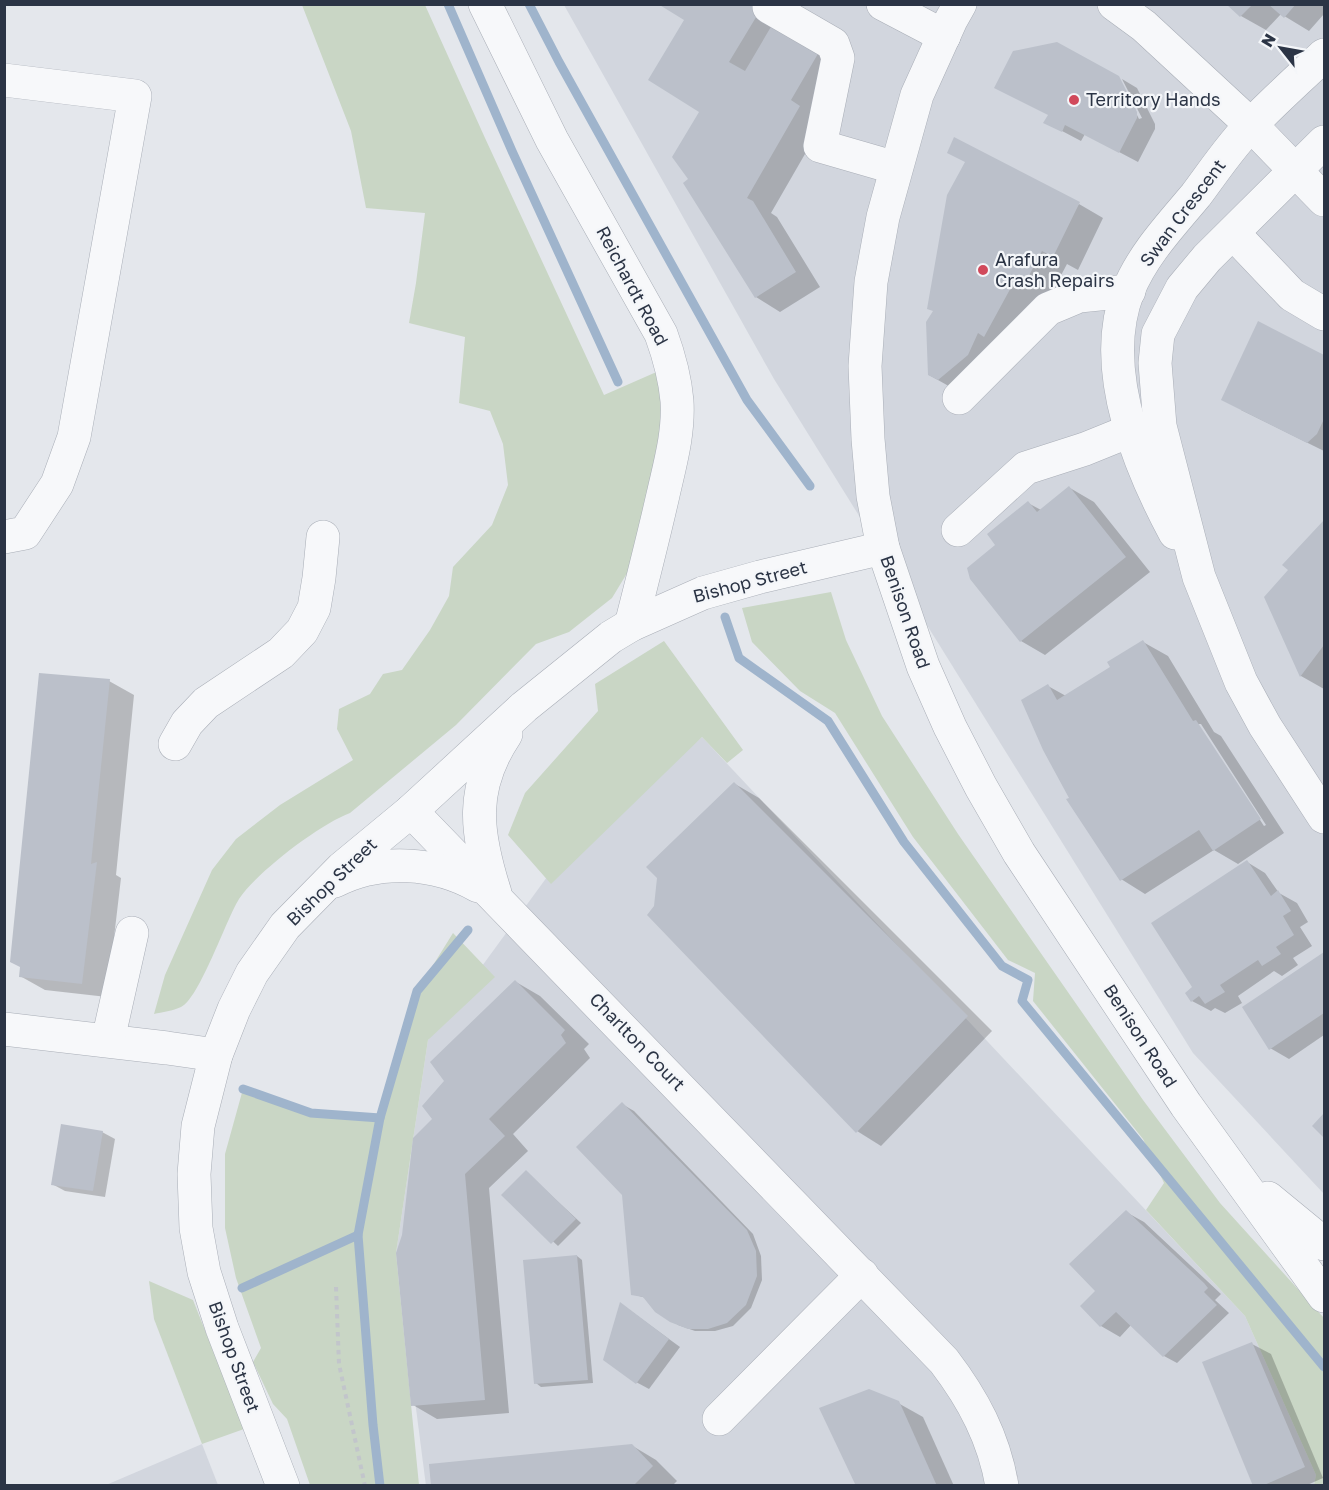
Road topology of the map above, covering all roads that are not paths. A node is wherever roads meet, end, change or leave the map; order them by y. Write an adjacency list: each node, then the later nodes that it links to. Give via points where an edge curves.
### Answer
1 (485, 4): 24 (street, Reichardt Road, via 552,140 662,334 671,363 676,401 673,453)
2 (883, 4): 6 (street)
3 (960, 4): 6 (street, Benison Road)
4 (1114, 4): 9 (street, via 1144,26)
5 (769, 7): 11 (street, via 832,44 838,58 820,146)
6 (944, 36): 11 (street, Benison Road, via 917,95)
7 (1324, 55): 9 (street, Swan Crescent)
8 (4, 80): 20 (street, via 135,96 74,437 57,484 25,533)
9 (1251, 125): 12 (street); 15 (street, Swan Crescent, via 1158,240)
10 (1324, 142): 12 (street, Swan Crescent)
11 (896, 168): 22 (street, Benison Road, via 871,282 865,366 873,496)
12 (1296, 170): 13 (street); 14 (street, Swan Crescent)
13 (1324, 200)
14 (1233, 232): 16 (street, via 1292,295); 23 (street, Swan Crescent, via 1207,258 1172,304 1158,334 1155,363 1160,426)
15 (1129, 291): 17 (street, via 1079,296 1048,309); 18 (street, Swan Crescent, via 1118,336 1118,368)
16 (1324, 314)
17 (959, 398)
18 (1132, 430): 19 (street, via 1026,468); 23 (street, Swan Crescent, via 1154,493)
19 (958, 530)
20 (4, 537)
21 (323, 537): 26 (street, via 314,608 302,631 281,653 206,703 187,723)
22 (883, 548): 24 (street, Bishop Street, via 720,588); 35 (street, Benison Road, via 923,666 981,787 1019,853)
23 (1199, 577): 28 (street, Swan Crescent, via 1241,682 1264,726)
24 (631, 624): 25 (street, Bishop Street)
25 (524, 707): 27 (street, Bishop Street); 30 (street, via 493,758 480,801 479,833)
26 (175, 744)
27 (411, 811): 29 (street, Bishop Street); 30 (street, Charlton Court)
28 (1324, 817)
29 (316, 894): 30 (street, via 347,875 386,866 440,872); 34 (street, Bishop Street, via 285,926 252,973)
30 (496, 896): 37 (street, Charlton Court)
31 (132, 933): 33 (street)
32 (4, 1029): 33 (street)
33 (108, 1040): 34 (street)
34 (216, 1055): 40 (street, Bishop Street, via 195,1151 194,1196 200,1251 222,1328)
35 (1221, 1153): 36 (street, Benison Road); 38 (street, Benison Road)
36 (1324, 1244)
37 (862, 1275): 39 (street); 41 (street, Charlton Court, via 963,1386 989,1438)
38 (1324, 1296)
39 (719, 1419)
40 (283, 1485)
41 (1002, 1485)

